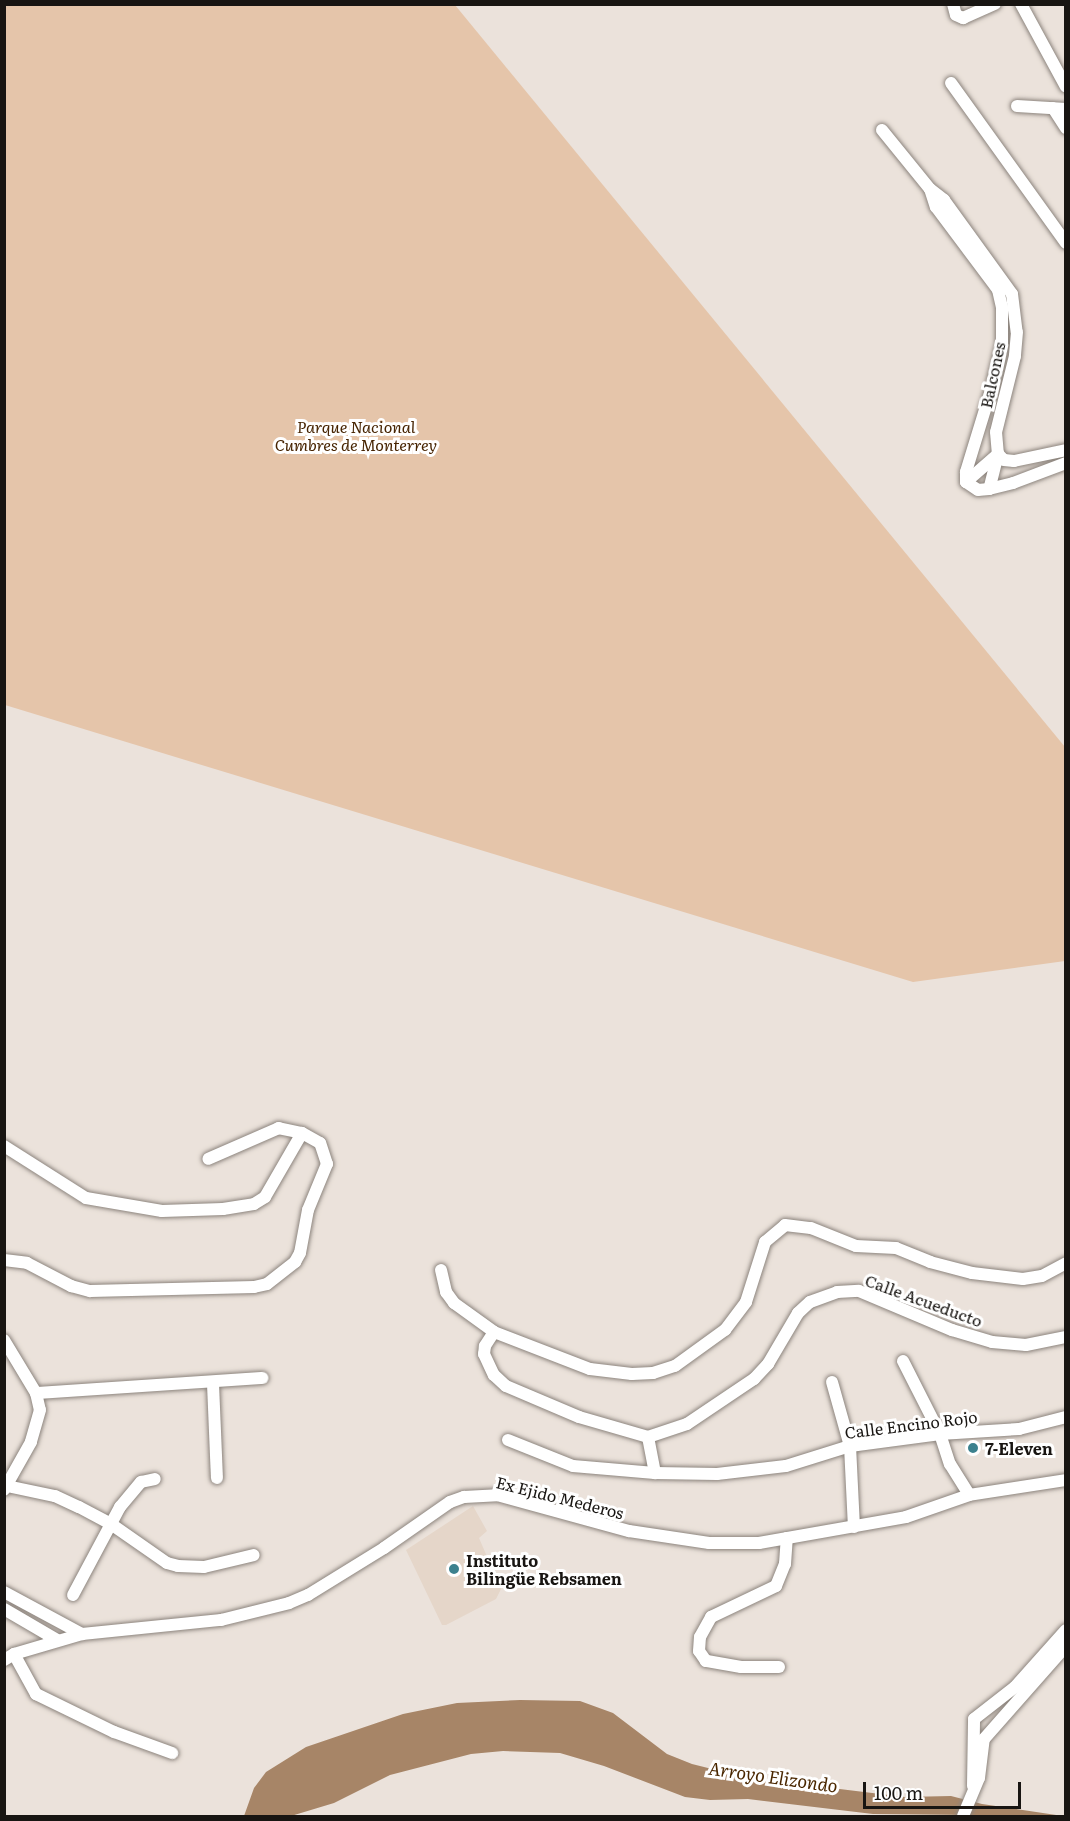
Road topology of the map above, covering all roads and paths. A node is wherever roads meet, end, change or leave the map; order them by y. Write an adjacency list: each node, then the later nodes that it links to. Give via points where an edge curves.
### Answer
1 (953, 4): 2 (street, via 956,15 963,18)
2 (995, 4)
3 (1021, 4): 5 (street)
4 (951, 83): 11 (street)
5 (1065, 87)
6 (1017, 106): 7 (street)
7 (1059, 108): 8 (street)
8 (1065, 128)
9 (882, 130): 10 (street, Balcones)
10 (930, 189): 13 (street, Balcones, via 944,201 1012,294 1017,332 1015,356 996,432); 15 (street, Balcones, via 936,207 998,290 1002,308 1002,344 966,472)
11 (1065, 243)
12 (1065, 450): 13 (street, via 1014,461 1004,460)
13 (998, 454): 15 (street); 16 (street, Balcones)
14 (1065, 463): 16 (street)
15 (968, 485): 16 (street)
16 (988, 489)
17 (303, 1133): 18 (street, via 259,1202 203,1210 162,1211 86,1198); 19 (street, via 279,1128); 20 (street, via 320,1143 327,1164 308,1210 300,1252 295,1262 267,1284 90,1291 71,1286 27,1263)
18 (4, 1146)
19 (208, 1160)
20 (4, 1260)
21 (1065, 1263): 23 (street, via 1042,1276 1023,1279 972,1273 896,1248 856,1246 811,1228 785,1225 765,1242 752,1285 737,1315 725,1330 675,1366 632,1374 590,1369)
22 (441, 1270): 23 (street, via 446,1292 454,1303)
23 (494, 1332): 33 (street, via 484,1354 494,1375 506,1386 579,1417)
24 (1065, 1337): 33 (street, Calle Acueducto, via 1026,1345 992,1342 859,1292 837,1292 810,1302 798,1313 768,1364 754,1379 687,1424)
25 (4, 1340): 30 (street)
26 (903, 1361): 32 (street)
27 (263, 1378): 29 (street)
28 (832, 1382): 35 (street)
29 (213, 1384): 30 (street); 37 (street)
30 (36, 1393): 40 (street, via 40,1410 36,1430)
31 (1065, 1418): 32 (street, Calle Encino Rojo, via 1019,1429)
32 (940, 1434): 35 (street, Calle Encino Rojo); 41 (street)
33 (648, 1437): 36 (street)
34 (508, 1440): 36 (street, Calle Encino Rojo, via 573,1466)
35 (850, 1446): 36 (street, Calle Encino Rojo, via 786,1466 717,1474); 43 (street)
36 (655, 1473)
37 (216, 1478)
38 (155, 1479): 42 (street, via 141,1482 134,1489)
39 (1065, 1480): 41 (street, Ex Ejido Mederos)
40 (6, 1488): 42 (street, via 55,1496)
41 (969, 1495): 43 (street, Ex Ejido Mederos, via 906,1517)
42 (111, 1524): 45 (street, via 167,1563 178,1566 204,1567); 47 (street)
43 (854, 1527): 44 (street, Ex Ejido Mederos)
44 (787, 1538): 50 (street, Ex Ejido Mederos, via 759,1543 709,1542 630,1531 497,1495 464,1497 450,1502 308,1595 289,1603 221,1620); 54 (street, via 785,1564 776,1586 711,1617 700,1637 699,1651 706,1661)
45 (254, 1555)
46 (4, 1592): 50 (street)
47 (73, 1594)
48 (4, 1609): 51 (street)
49 (1065, 1630): 55 (street, via 1015,1687)
50 (82, 1634): 51 (street, Ex Ejido Mederos)
51 (57, 1640): 53 (street, Ex Ejido Mederos)
52 (1065, 1646): 56 (street)
53 (9, 1657): 58 (street, via 36,1694 114,1732)
54 (779, 1667)
55 (990, 1705): 56 (street); 57 (street, via 974,1719)
56 (1000, 1720): 57 (street)
57 (978, 1737): 59 (street, via 979,1778)
58 (172, 1753)
59 (963, 1816)

